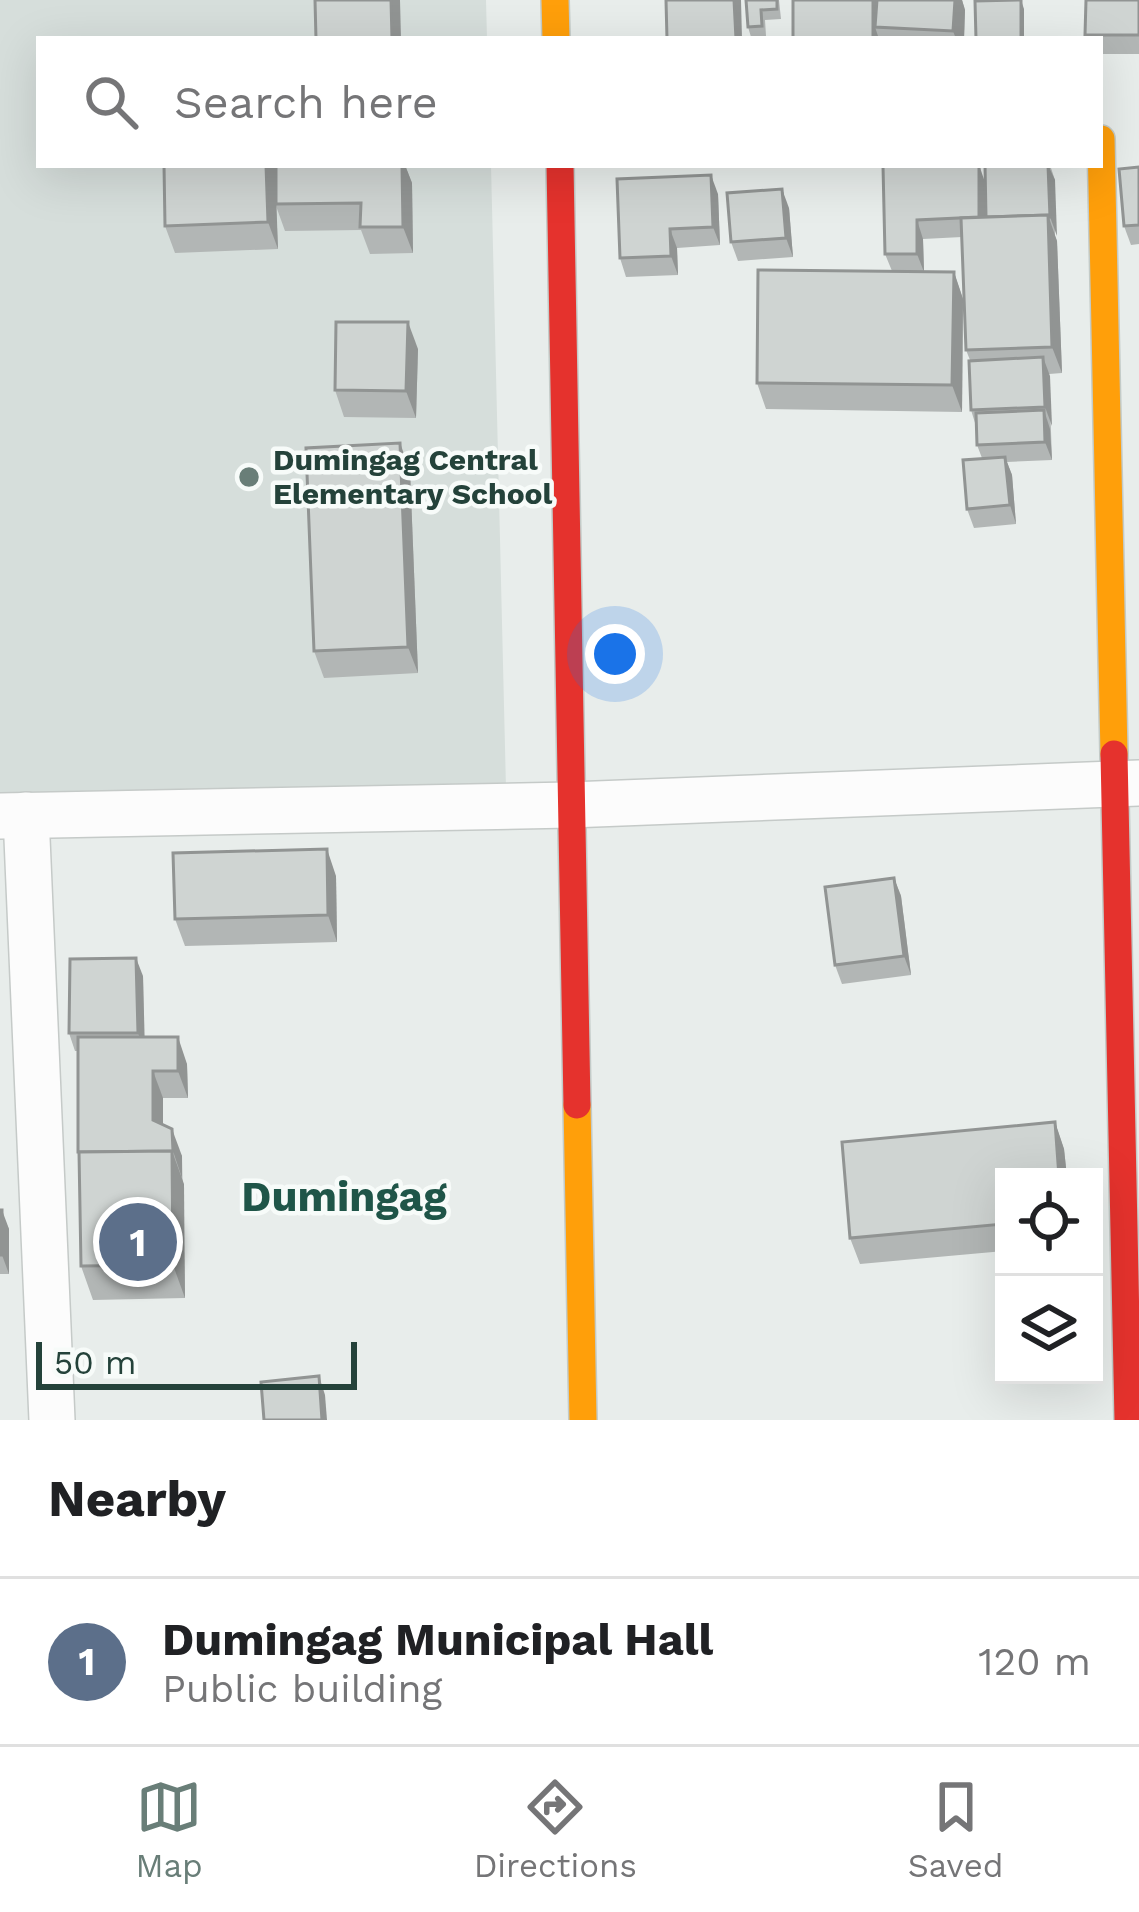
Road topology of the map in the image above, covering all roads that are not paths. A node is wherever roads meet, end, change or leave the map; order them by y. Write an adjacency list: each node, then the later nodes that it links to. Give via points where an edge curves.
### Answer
1 (555, 0): 2 (main road)
2 (556, 36)
3 (1103, 139): 4 (street)
4 (1139, 139)
5 (560, 168): 8 (main road)
6 (1101, 168): 7 (main road)
7 (1126, 784): 8 (street); 12 (main road)
8 (571, 806): 9 (street); 11 (main road)
9 (13, 815): 10 (street)
10 (52, 1420)
11 (584, 1420)
12 (1128, 1420)

